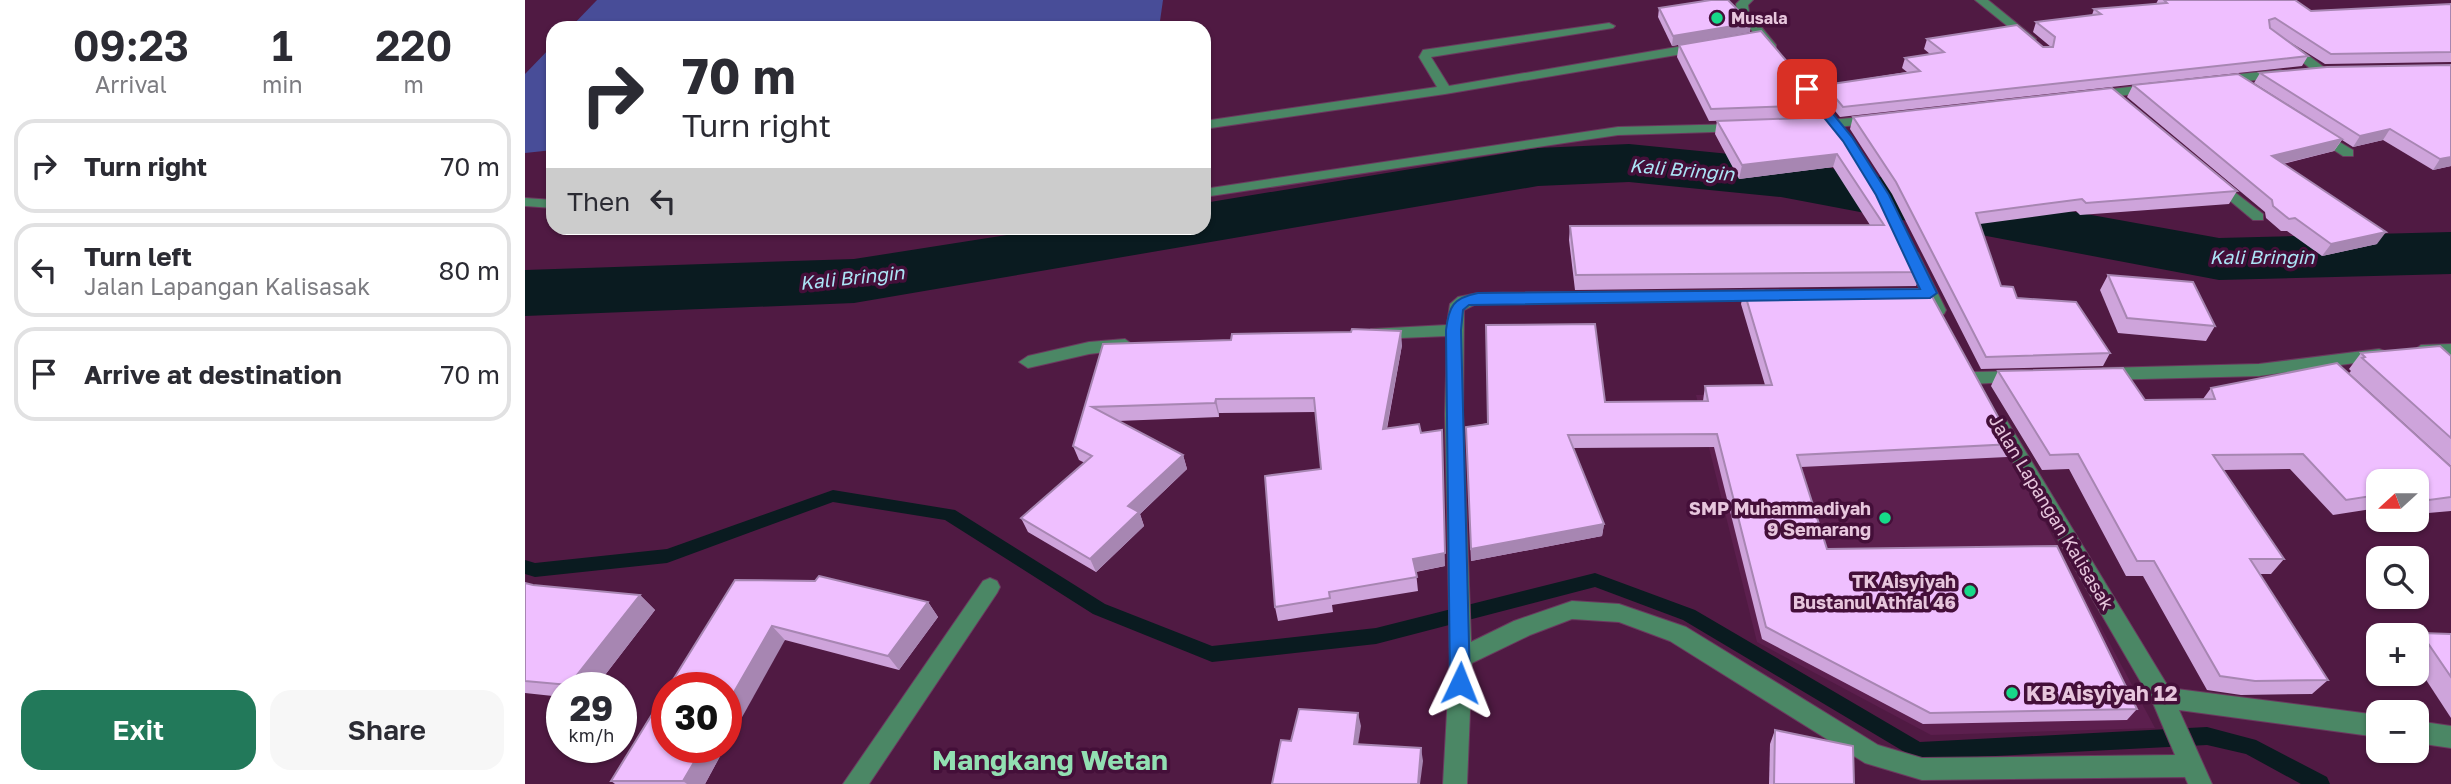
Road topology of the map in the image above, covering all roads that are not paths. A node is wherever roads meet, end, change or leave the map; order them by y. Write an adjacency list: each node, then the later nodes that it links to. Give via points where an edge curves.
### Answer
1 (1746, 0): 4 (street, via 1743,12)
2 (1981, 0): 7 (street)
3 (1609, 26): 15 (street, via 1427,53)
4 (1762, 36): 5 (street); 9 (street)
5 (1748, 38)
6 (2277, 38): 11 (street)
7 (2035, 43)
8 (1707, 46): 15 (street)
9 (1779, 56)
10 (2335, 70): 11 (street)
11 (2321, 71): 12 (street)
12 (2233, 78): 13 (street); 17 (street)
13 (2206, 82)
14 (2165, 87): 16 (street)
15 (1445, 90): 23 (street)
16 (2110, 93): 18 (street); 19 (street)
17 (2256, 93)
18 (2083, 96)
19 (2131, 111)
20 (1887, 118): 21 (street)
21 (1832, 120): 24 (street); 26 (street)
22 (2302, 123): 27 (street)
23 (1211, 124)
24 (1795, 126)
25 (1755, 127): 29 (street, via 1618,131)
26 (1848, 140)
27 (2348, 153)
28 (2205, 173): 32 (street)
29 (1211, 192)
30 (525, 202): 31 (street)
31 (546, 204)
32 (2258, 217)
33 (1904, 241): 36 (street, via 1923,294)
34 (1775, 295): 35 (street, via 1478,298 1464,301 1456,309)
35 (1454, 330): 37 (street); 46 (street)
36 (1948, 331)
37 (1357, 334)
38 (1136, 344): 40 (street, via 1089,348)
39 (2451, 350): 41 (street)
40 (1028, 362)
41 (2324, 363): 42 (street, via 2259,370); 44 (street)
42 (2083, 375)
43 (2028, 376): 47 (street, Jalan Lapangan Kalisasak, via 1978,386)
44 (2343, 381)
45 (990, 587): 52 (street)
46 (1461, 658): 51 (street, via 1572,610 1619,613 1678,635 1873,755 1922,769); 53 (street)
47 (2164, 702): 48 (street); 51 (street, Jalan Lapangan Kalisasak)
48 (2366, 725)
49 (2429, 734): 50 (street)
50 (2451, 737)
51 (2192, 769)
52 (855, 784)
53 (1455, 784)

